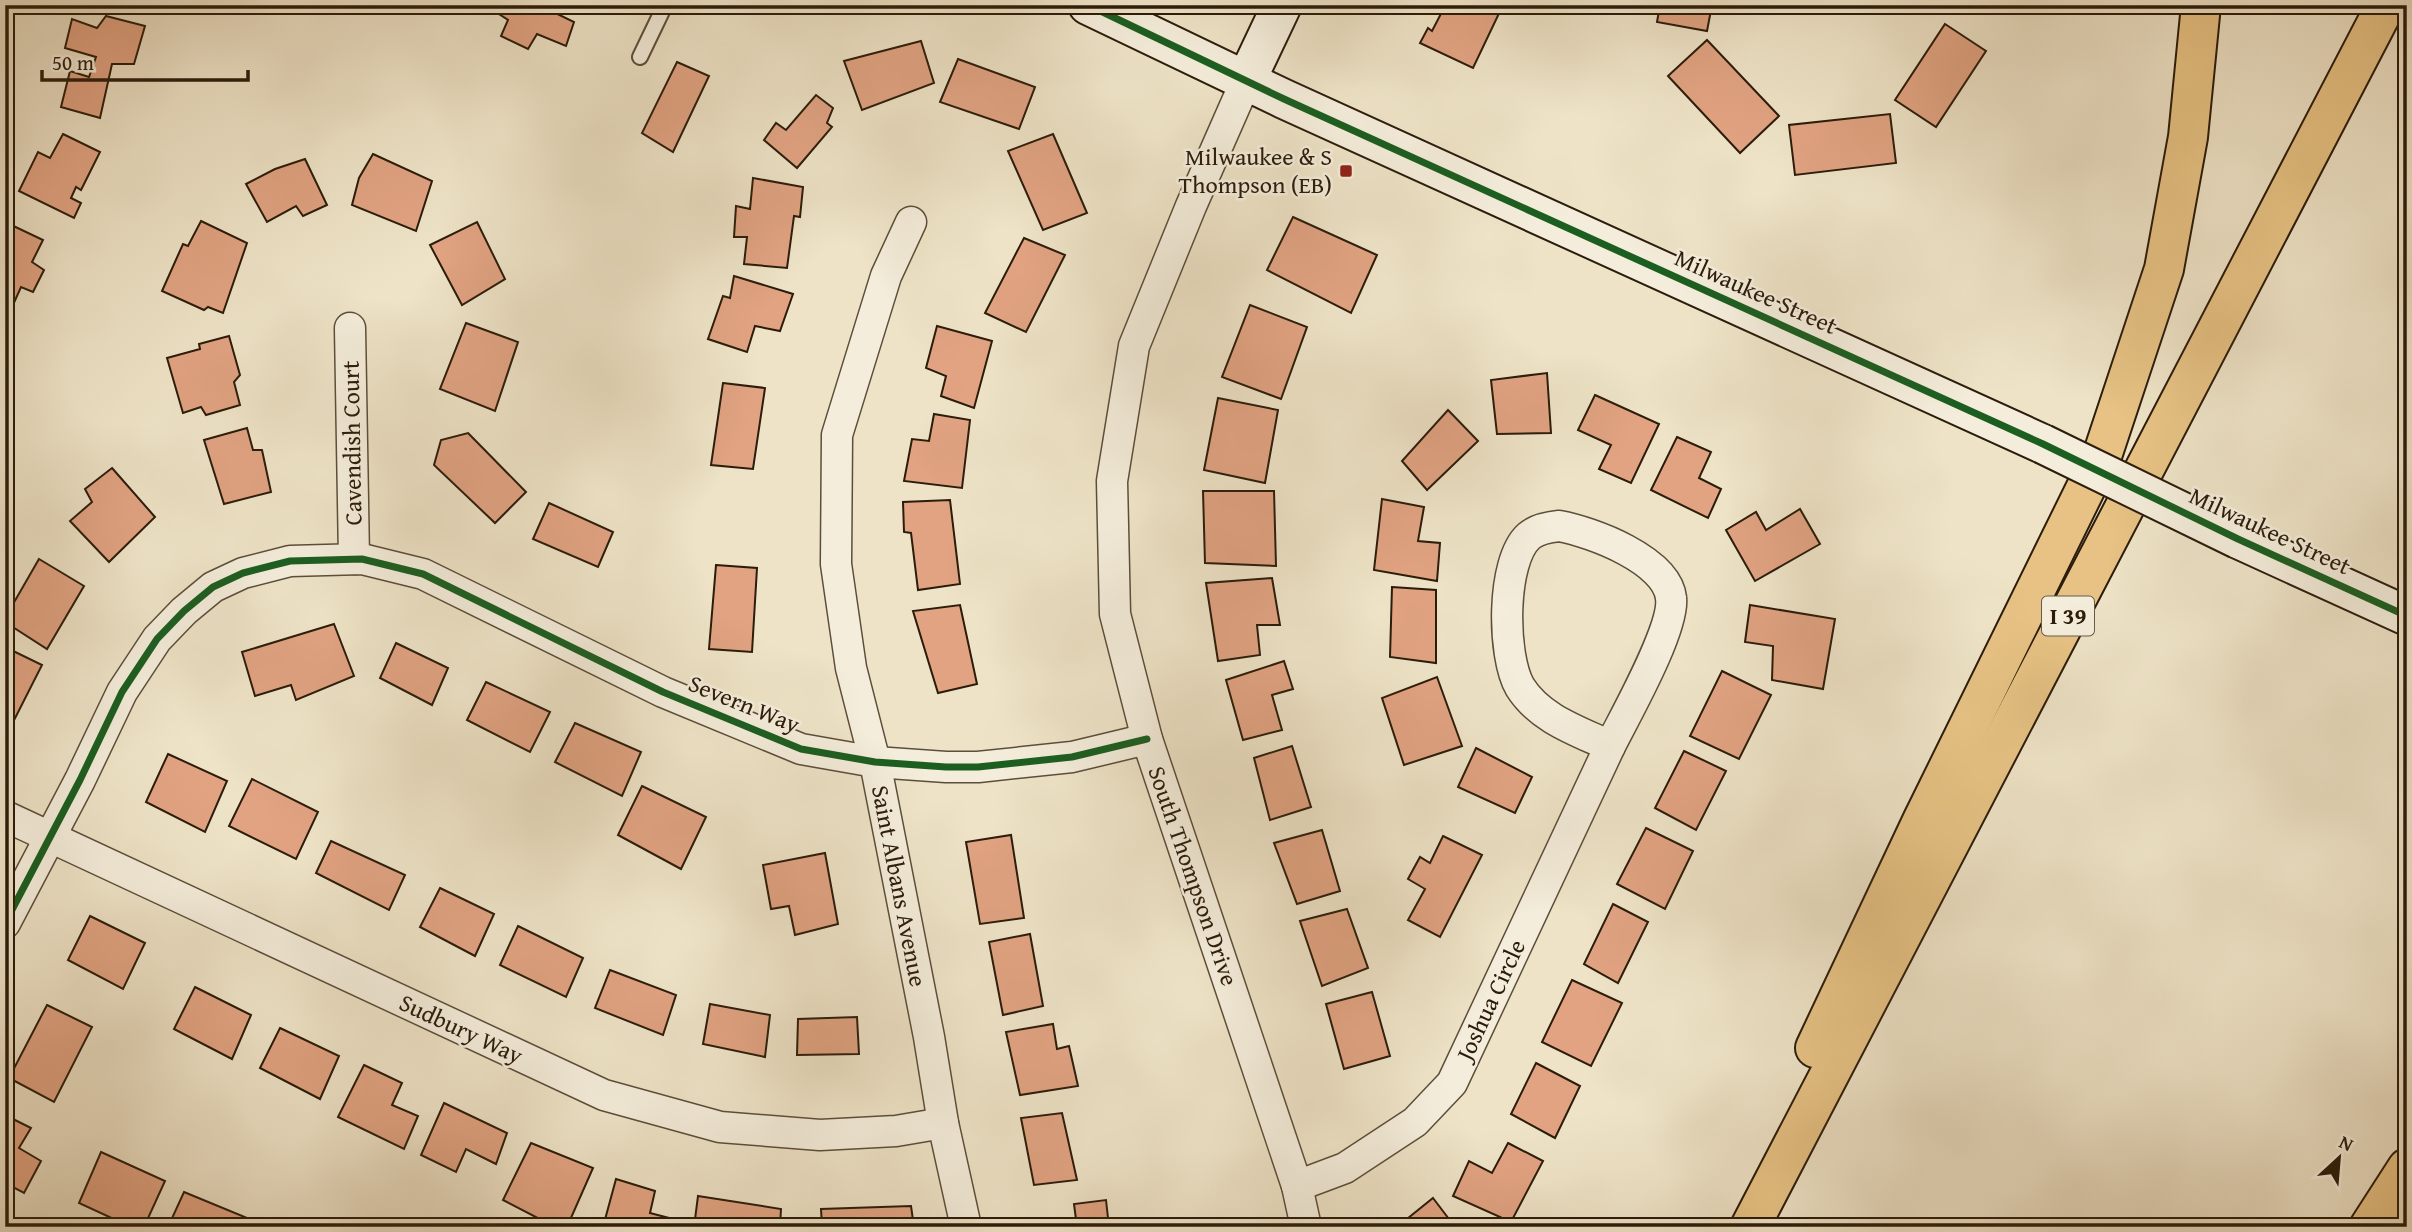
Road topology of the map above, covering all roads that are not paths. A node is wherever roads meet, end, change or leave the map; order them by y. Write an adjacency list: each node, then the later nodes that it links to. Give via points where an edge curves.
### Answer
1 (664, 5): 6 (lane)
2 (1088, 5): 7 (street, Milwaukee Street)
3 (1282, 5): 7 (street)
4 (2201, 5): 24 (highway, via 2188,137 2164,270 2103,453 1922,821)
5 (2386, 5): 25 (highway, I 39)
6 (640, 57)
7 (1246, 81): 11 (street, Milwaukee Street, bridge, via 2043,443); 12 (street, South Thompson Drive, via 1134,346 1112,481 1115,614)
8 (911, 222): 14 (street, Saint Albans Avenue, via 886,276 837,435 836,564 851,668)
9 (350, 328): 10 (street, Cavendish Court)
10 (354, 559): 14 (street, Severn Way, via 423,574 663,692 801,749); 16 (street, Severn Way, via 290,561 243,573 213,587 184,611 157,639 122,692)
11 (2407, 616)
12 (1147, 739): 14 (street, Severn Way, via 1072,757 978,767); 20 (street, South Thompson Drive)
13 (1610, 746): 13 (street, Joshua Circle, via 1654,656 1669,617 1671,596 1650,567 1621,548 1582,530 1547,527 1530,535 1512,566 1508,605 1512,665 1534,704 1555,720); 20 (street, Joshua Circle, via 1452,1083 1416,1122 1345,1168)
14 (875, 762): 18 (street, Saint Albans Avenue)
15 (5, 816): 16 (street, Sudbury Way)
16 (50, 837): 17 (street, Severn Way); 18 (street, Sudbury Way, via 604,1096 720,1128 820,1135)
17 (5, 923)
18 (943, 1123): 22 (street, Saint Albans Avenue)
19 (2407, 1168): 26 (highway)
20 (1297, 1186): 23 (street, South Thompson Drive)
21 (2407, 1210): 27 (highway)
22 (966, 1227)
23 (1306, 1227)
24 (1731, 1227)
25 (1750, 1227)
26 (2370, 1227)
27 (2392, 1227)

